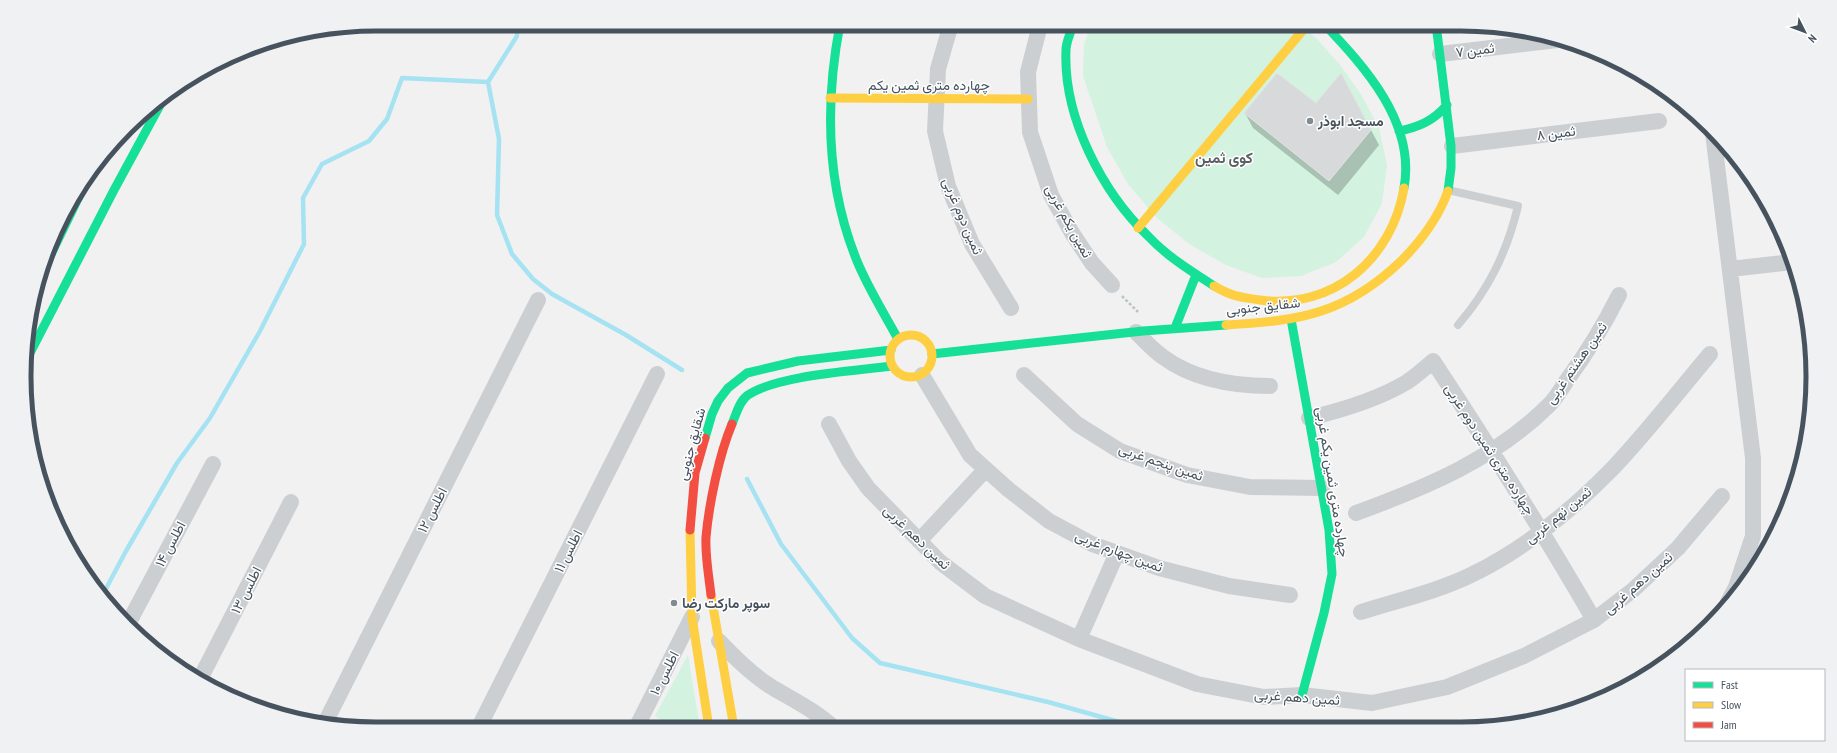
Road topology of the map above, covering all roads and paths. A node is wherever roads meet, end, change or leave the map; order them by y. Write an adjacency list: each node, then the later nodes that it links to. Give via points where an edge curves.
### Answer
1 (838, 31): 10 (street)
2 (949, 31): 11 (street, ثمین دوم غربی, via 938,69)
3 (1071, 31): 20 (street, via 1066,52 1071,95 1081,132 1095,166 1114,199)
4 (1302, 31): 20 (street)
5 (1331, 31): 16 (street, via 1366,73)
6 (1437, 31): 9 (street, شقایق جنوبی)
7 (1038, 33): 12 (street, ثمین یکم غربی, via 1028,72)
8 (1544, 42): 9 (street, ثمین ۷)
9 (1440, 54): 13 (street, شقایق جنوبی)
10 (830, 98): 11 (street, چهارده متری ثمین یکم); 33 (street, via 830,145 835,188 844,223 869,286)
11 (937, 98): 12 (street, چهارده متری ثمین یکم); 27 (street, ثمین دوم غربی, via 935,131 948,186 972,244)
12 (1028, 99): 24 (street, ثمین یکم غربی, via 1030,132 1051,195 1092,263)
13 (1446, 105): 16 (street, via 1436,118 1418,127); 18 (street, شقایق جنوبی)
14 (160, 108): 34 (street)
15 (1659, 121): 18 (street, ثمین ۸)
16 (1399, 131): 23 (street, via 1405,152 1406,184 1399,216 1384,244 1357,273 1323,293 1285,302 1233,296)
17 (1714, 142): 22 (street)
18 (1452, 146): 19 (street, شقایق جنوبی)
19 (1448, 190): 28 (street, شقایق جنوبی, via 1441,209 1422,237 1401,262 1373,287 1345,303 1316,314); 29 (lane, via 1518,206 1503,254 1489,282)
20 (1138, 228): 23 (street, via 1165,254)
21 (1787, 263): 22 (street)
22 (1730, 269): 55 (street, via 1753,458 1753,536)
23 (1196, 275): 30 (street)
24 (1112, 285): 31 (path)
25 (1619, 295): 45 (street, ثمین هشتم غربی, via 1602,329 1550,404 1522,429)
26 (538, 300): 65 (street, اطلس ۱۲)
27 (1011, 308)
28 (1291, 319): 30 (street, شقایق جنوبی); 43 (street, چهارده متری ثمین یکم غربی)
29 (1458, 325)
30 (1175, 328): 31 (street, شقایق جنوبی)
31 (1154, 330): 32 (street, شقایق جنوبی)
32 (1136, 332): 36 (street, شقایق جنوبی); 42 (street, via 1163,357 1193,374 1223,382)
33 (898, 339): 35 (street); 36 (street, via 908,335 918,336 927,342)
34 (32, 348)
35 (891, 350): 38 (street); 58 (street, شقایق جنوبی, via 798,361 747,373 728,388 718,401 695,474 689,537)
36 (932, 354): 40 (street, via 930,366)
37 (1710, 354): 52 (street, ثمین نهم غربی, via 1614,468 1573,506)
38 (892, 366): 40 (street, via 897,373 905,377 914,378); 62 (street, via 775,383 748,394 742,401 726,439 706,538)
39 (657, 374): 66 (street, اطلس ۱۱)
40 (922, 375): 47 (street, ثمین چهارم غربی, via 970,455)
41 (1024, 375): 48 (street, ثمین پنجم غربی, via 1077,424 1120,451 1187,475 1250,487)
42 (1270, 386)
43 (1310, 418): 45 (street, چهارده متری ثمین دوم غربی, via 1375,398 1407,382 1433,361); 48 (street, چهارده متری ثمین یکم غربی)
44 (829, 424): 53 (street, ثمین دهم غربی, via 849,461 868,488)
45 (1492, 450): 51 (street, ثمین هشتم غربی, via 1449,476); 52 (street, چهارده متری ثمین دوم غربی)
46 (213, 464): 59 (street, اطلس ۱۴)
47 (986, 470): 53 (street); 54 (street, ثمین چهارم غربی, via 1049,521 1092,544)
48 (1322, 488): 64 (street, چهارده متری ثمین یکم غربی, via 1329,530 1332,574)
49 (1722, 496): 60 (street, ثمین دهم غربی, via 1678,548 1633,590)
50 (291, 502): 63 (street, اطلس ۱۳)
51 (1356, 513)
52 (1542, 530): 57 (street, ثمین نهم غربی, via 1509,555 1470,576); 60 (street, چهارده متری ثمین دوم غربی)
53 (919, 541): 61 (street, ثمین دهم غربی, via 940,562 985,596)
54 (1117, 553): 56 (street, ثمین چهارم غربی, via 1159,568 1222,584 1258,592); 61 (street)
55 (1737, 584)
56 (1290, 595)
57 (1361, 612)
58 (692, 617): 67 (street, اطلس ۱۰); 68 (street, شقایق جنوبی)
59 (130, 619)
60 (1594, 620): 64 (street, ثمین دهم غربی, via 1524,656 1447,687 1372,703)
61 (1079, 639): 64 (street, ثمین دهم غربی, via 1197,684 1264,697)
62 (719, 641): 69 (street); 70 (street, via 742,666)
63 (203, 675)
64 (1302, 694)
65 (327, 718)
66 (482, 722)
67 (639, 722)
68 (708, 722)
69 (733, 722)
70 (826, 722)

